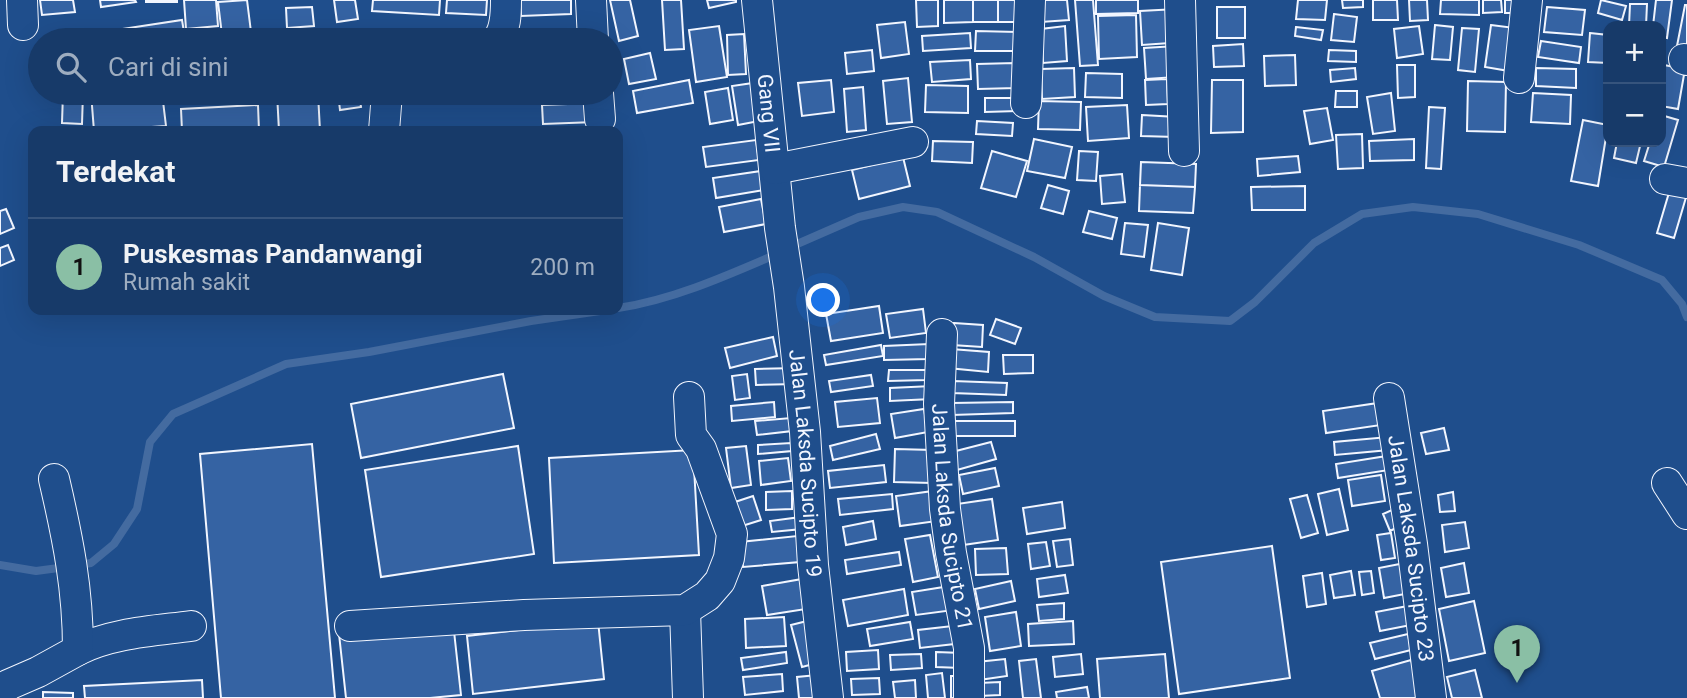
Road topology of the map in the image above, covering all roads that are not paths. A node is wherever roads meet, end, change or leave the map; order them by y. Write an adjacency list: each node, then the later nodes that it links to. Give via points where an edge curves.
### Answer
1 (506, 0): 7 (street)
2 (591, 0): 8 (street)
3 (757, 0): 15 (street, Gang VII)
4 (1030, 0): 10 (street)
5 (1180, 0): 14 (street)
6 (1527, 0): 9 (street)
7 (503, 28)
8 (592, 28)
9 (1519, 78)
10 (1027, 103)
11 (386, 105): 12 (street)
12 (384, 126)
13 (914, 142): 15 (street)
14 (1184, 151)
15 (775, 169): 16 (street, Gang VII)
16 (780, 228): 29 (street, Jalan Laksda Sucipto 19, via 805,432)
17 (942, 334): 30 (street, Jalan Laksda Sucipto 21, via 939,404 945,509 970,648)
18 (688, 397): 23 (street, via 691,435 701,449 732,534 720,581)
19 (1389, 398): 31 (street, Jalan Laksda Sucipto 23)
20 (54, 480): 26 (street, via 77,592)
21 (1667, 482): 22 (street)
22 (1687, 514)
23 (685, 610): 25 (street); 28 (street)
24 (191, 626): 26 (street, via 124,635)
25 (349, 626)
26 (78, 650): 27 (street, via 8,685)
27 (1, 698)
28 (688, 698)
29 (828, 698)
30 (969, 698)
31 (1431, 698)

